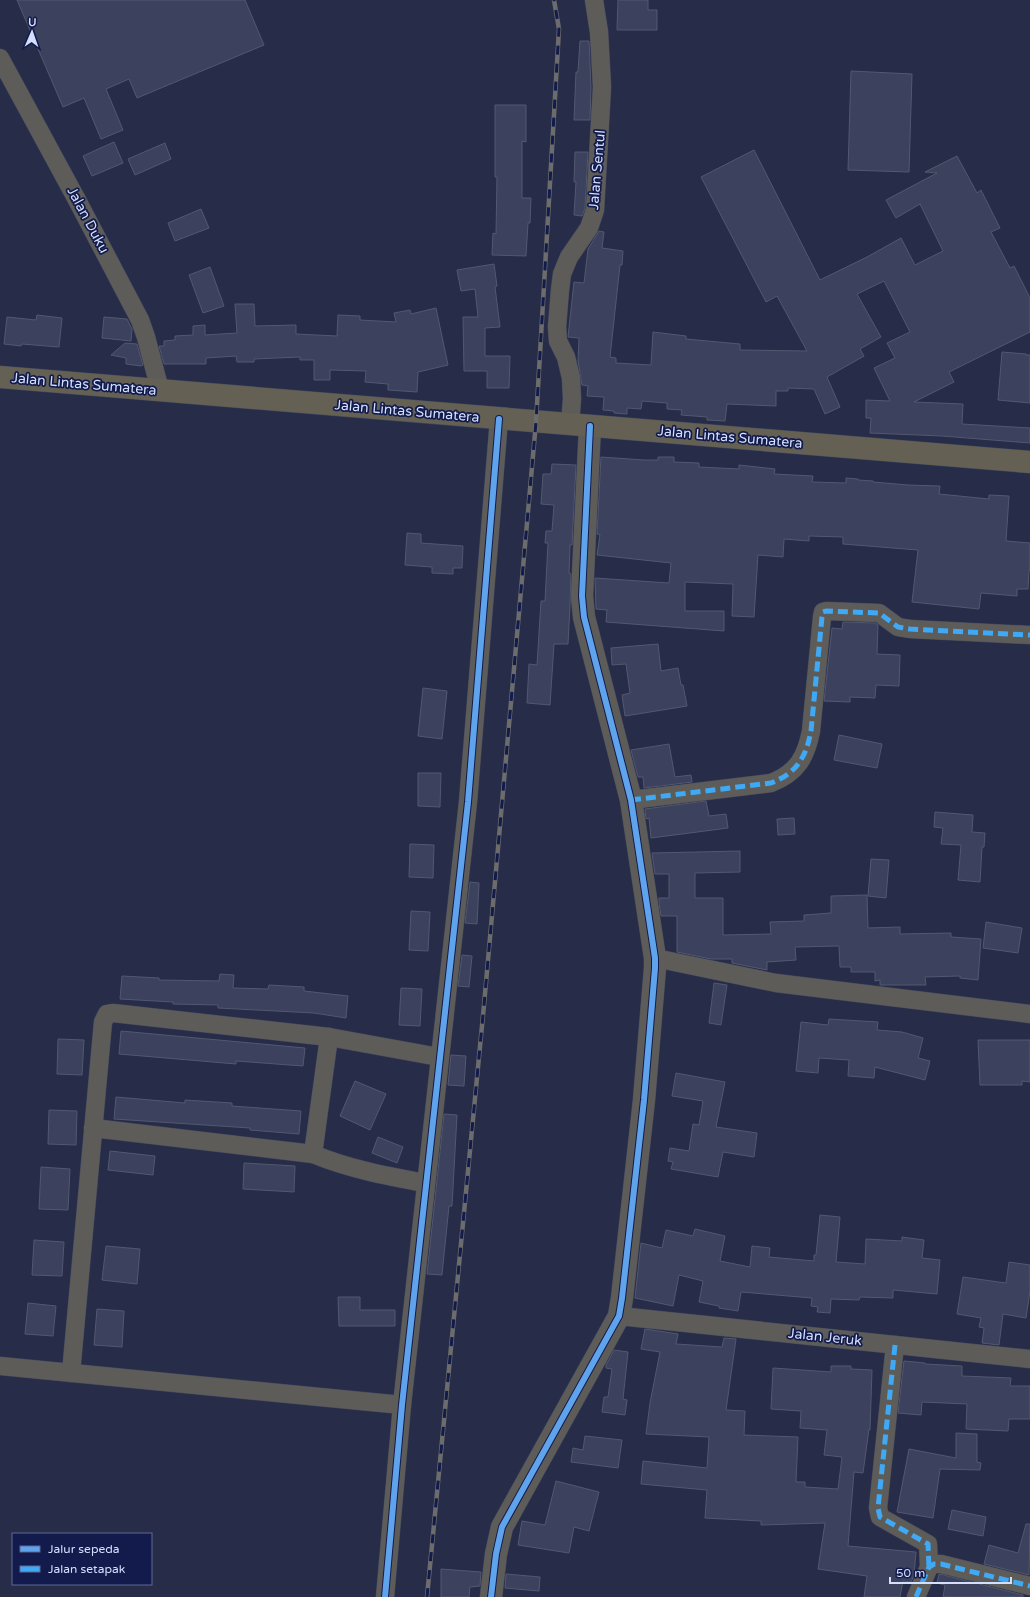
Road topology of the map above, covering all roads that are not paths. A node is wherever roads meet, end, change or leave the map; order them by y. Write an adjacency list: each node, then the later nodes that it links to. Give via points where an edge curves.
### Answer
1 (594, 0): 6 (street, Jalan Sentul, via 599,32 602,87 595,210 589,228 569,257 562,274 557,327 558,341 566,356 572,399)
2 (0, 58): 4 (street, Jalan Duku, via 140,320)
3 (0, 377): 4 (highway, Jalan Lintas Sumatera)
4 (160, 390): 5 (highway, Jalan Lintas Sumatera)
5 (499, 419): 6 (highway, Jalan Lintas Sumatera); 13 (street, via 468,802)
6 (580, 425): 7 (highway, Jalan Lintas Sumatera); 9 (street, via 583,610)
7 (1030, 462)
8 (1030, 635): 9 (street, via 910,629 898,626 879,613 823,612 811,731 808,746 796,767 784,778 771,783)
9 (631, 800): 10 (street)
10 (655, 958): 11 (street, via 776,983); 17 (street, via 644,1100)
11 (1030, 1014)
12 (329, 1037): 13 (street); 14 (street, via 107,1014 103,1022); 15 (street)
13 (439, 1057): 16 (street)
14 (93, 1128): 15 (street); 21 (street)
15 (313, 1154): 16 (street, via 375,1174)
16 (425, 1184): 22 (street)
17 (619, 1316): 18 (street, Jalan Jeruk); 26 (street, via 502,1527)
18 (895, 1345): 19 (street, Jalan Jeruk); 23 (street, via 878,1508 880,1517 928,1544)
19 (1030, 1359)
20 (0, 1366): 21 (street)
21 (71, 1373): 22 (street)
22 (402, 1405): 25 (street)
23 (929, 1567): 24 (street, via 941,1564); 27 (street)
24 (1030, 1586)
25 (385, 1597)
26 (491, 1597)
27 (916, 1597)

